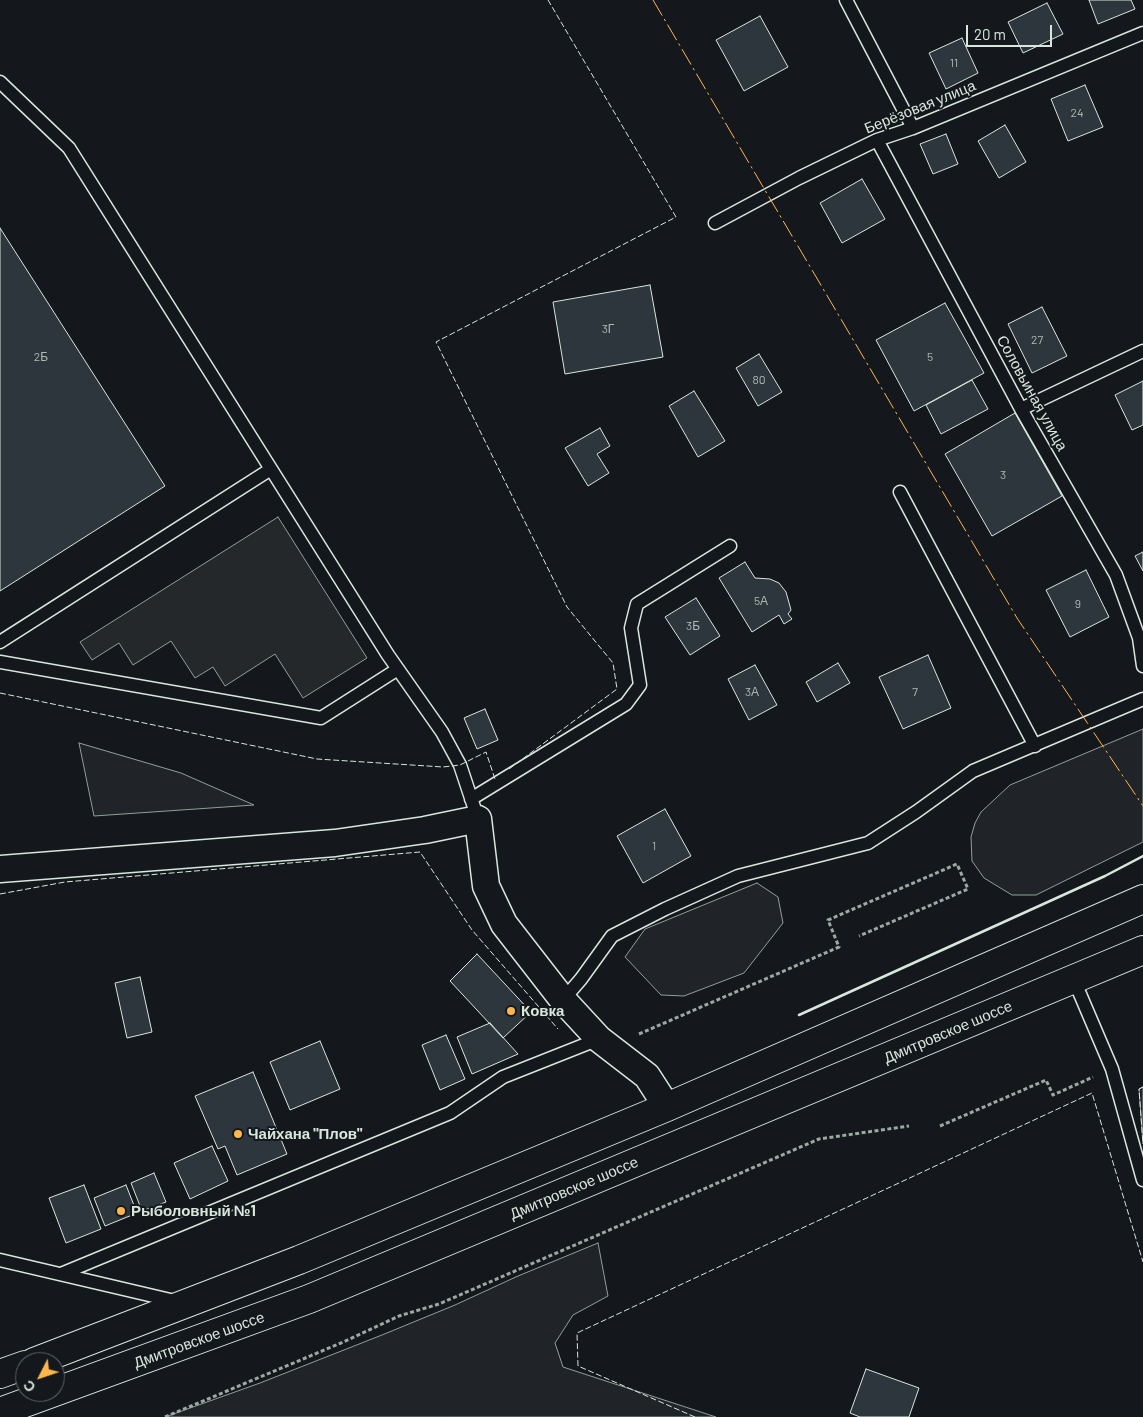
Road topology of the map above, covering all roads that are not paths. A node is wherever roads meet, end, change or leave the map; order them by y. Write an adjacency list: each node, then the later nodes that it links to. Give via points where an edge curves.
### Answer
1 (846, 0): 4 (lane)
2 (1143, 33): 4 (lane, Берёзовая улица)
3 (0, 82): 9 (lane, via 69,148)
4 (913, 128): 5 (lane, Берёзовая улица)
5 (876, 140): 6 (lane, Берёзовая улица); 8 (lane, Соловьиная улица)
6 (715, 223)
7 (1143, 352): 8 (lane)
8 (1021, 409): 14 (lane, Соловьиная улица, via 1116,576 1139,638)
9 (271, 469): 12 (lane); 15 (lane)
10 (900, 492): 17 (lane)
11 (730, 546): 18 (lane, via 637,604 631,628 640,685 626,704)
12 (0, 642)
13 (0, 662): 15 (lane, via 321,718)
14 (1143, 666)
15 (398, 669): 18 (lane, via 442,732 460,765)
16 (1143, 698): 17 (lane)
17 (1034, 746): 23 (lane, via 973,771 868,843 738,876 612,936)
18 (475, 809): 19 (street, via 425,830 335,843); 23 (street, via 486,886 504,924)
19 (0, 869)
20 (1143, 899): 25 (highway)
21 (1143, 950): 22 (highway, Дмитровское шоссе)
22 (1074, 980): 26 (lane, via 1112,1069); 33 (highway, Дмитровское шоссе, via 309,1299)
23 (563, 1000): 24 (street)
24 (604, 1043): 25 (street, via 647,1076); 28 (lane, via 503,1077 450,1113)
25 (667, 1107): 29 (highway, via 308,1257)
26 (1143, 1180)
27 (0, 1260): 28 (lane)
28 (61, 1274): 29 (lane)
29 (186, 1304): 30 (highway)
30 (60, 1352)
31 (15, 1369): 32 (highway)
32 (0, 1374)
33 (0, 1412)

